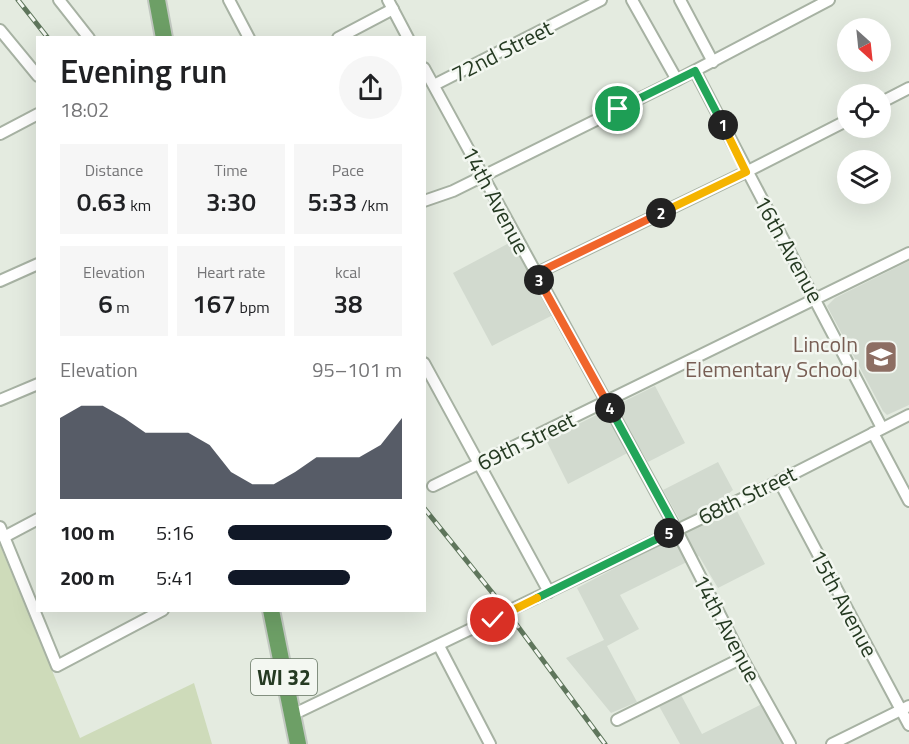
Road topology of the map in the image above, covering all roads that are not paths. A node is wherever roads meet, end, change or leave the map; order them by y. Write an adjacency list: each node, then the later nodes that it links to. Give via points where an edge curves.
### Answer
1 (59, 0): 10 (street)
2 (157, 0): 11 (main road)
3 (229, 0): 12 (street)
4 (601, 0): 20 (street, 72nd Street)
5 (632, 0): 19 (street)
6 (680, 0): 15 (street)
7 (829, 0): 15 (street)
8 (390, 5): 13 (street); 14 (street)
9 (0, 30): 18 (street)
10 (87, 36)
11 (164, 36)
12 (248, 36)
13 (341, 36)
14 (407, 36)
15 (713, 62): 17 (street)
16 (426, 71): 20 (street, 14th Avenue)
17 (695, 71): 19 (street); 26 (street, 16th Avenue)
18 (36, 74)
19 (677, 80): 27 (street)
20 (434, 85): 27 (street, 14th Avenue)
21 (909, 88): 22 (street)
22 (891, 97)
23 (36, 115): 25 (street)
24 (837, 126): 26 (street)
25 (0, 134)
26 (746, 172): 31 (street); 33 (street, 16th Avenue)
27 (483, 176): 28 (street); 31 (street, 14th Avenue)
28 (426, 200)
29 (909, 253): 33 (street, 69th Street)
30 (36, 265): 32 (street)
31 (535, 274): 37 (street, 14th Avenue)
32 (0, 281)
33 (816, 298): 37 (street, 69th Street); 39 (street, 16th Avenue)
34 (426, 367): 40 (street)
35 (36, 385): 36 (street)
36 (0, 400)
37 (607, 402): 40 (street, 69th Street); 45 (street, 14th Avenue)
38 (909, 415): 39 (street, 68th Street)
39 (878, 430): 41 (street, 68th Street); 43 (street, 16th Avenue)
40 (478, 464): 42 (street, 69th Street); 47 (street)
41 (778, 481): 45 (street, 68th Street); 52 (street, 15th Avenue)
42 (433, 486)
43 (909, 501)
44 (36, 520): 46 (street)
45 (676, 529): 47 (street, 68th Street); 51 (street, 14th Avenue)
46 (2, 532): 48 (street, via 57,666)
47 (549, 592): 50 (street, 68th Street)
48 (159, 612)
49 (271, 612): 53 (main road, WI 32)
50 (439, 646): 53 (street, 68th Street); 57 (street)
51 (742, 658): 54 (street); 58 (street, 14th Avenue)
52 (905, 708): 55 (street, 15th Avenue); 59 (street)
53 (292, 715): 56 (main road, WI 32)
54 (617, 720)
55 (909, 725)
56 (298, 744)
57 (490, 744)
58 (790, 744)
59 (832, 744)

